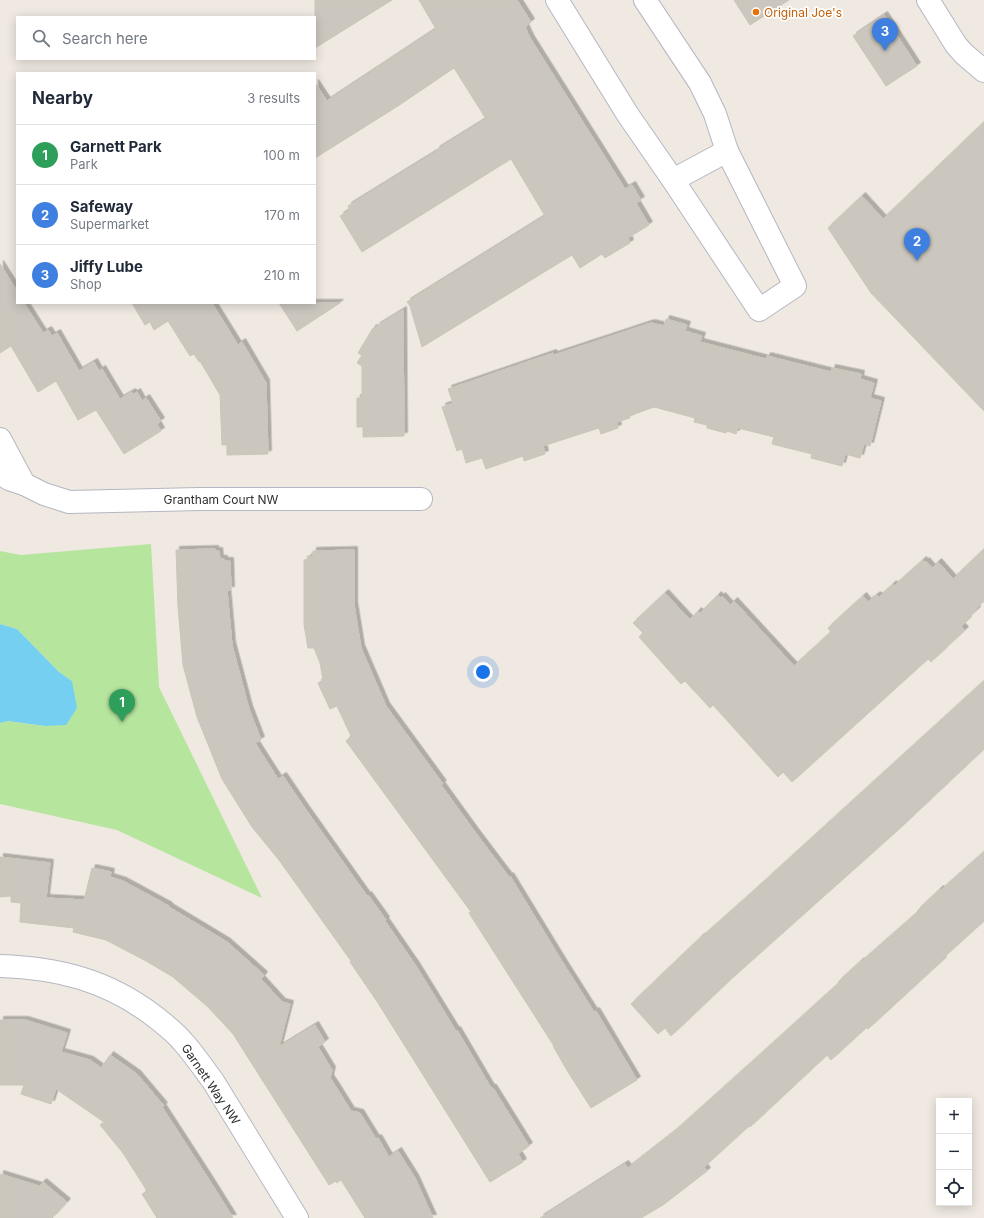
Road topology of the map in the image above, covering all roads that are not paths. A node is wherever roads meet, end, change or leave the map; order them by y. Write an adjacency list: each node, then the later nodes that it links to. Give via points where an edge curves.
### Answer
1 (557, 0): 6 (street, via 628,115)
2 (645, 0): 5 (street, via 700,84 715,114)
3 (928, 0): 4 (street, via 956,45)
4 (984, 71)
5 (727, 151): 6 (street); 6 (street, via 795,286 759,310)
6 (673, 180)
7 (0, 439): 9 (street)
8 (0, 473): 9 (street, Grantham Court NW)
9 (24, 484): 10 (street, Grantham Court NW, via 69,502)
10 (421, 499)
11 (0, 966): 12 (street, Garnett Way NW, via 44,969 91,980 126,997 167,1026 183,1041 213,1081)
12 (297, 1218)

